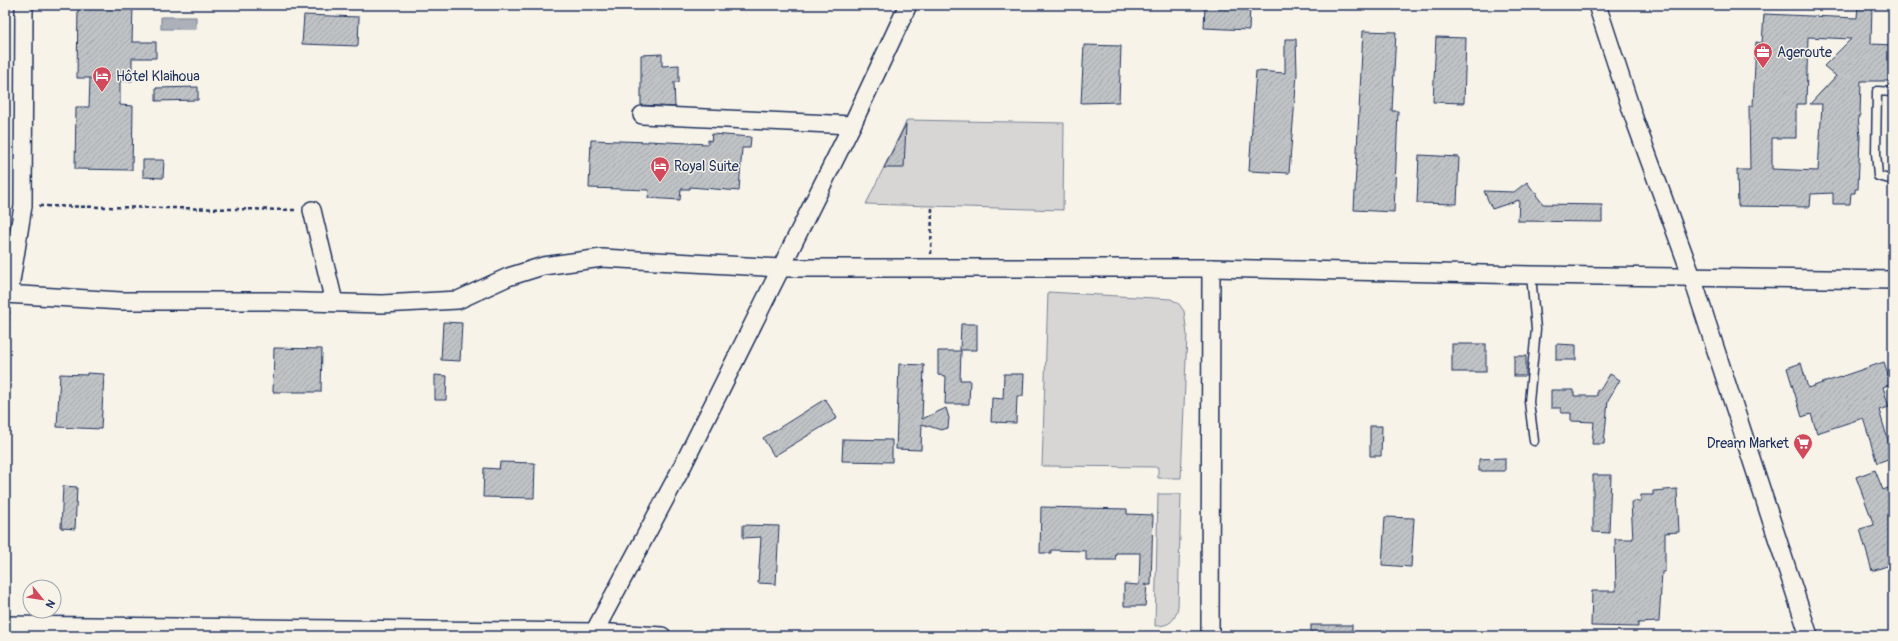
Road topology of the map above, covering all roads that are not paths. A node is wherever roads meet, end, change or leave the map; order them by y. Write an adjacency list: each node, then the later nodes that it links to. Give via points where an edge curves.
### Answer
1 (24, 5): 14 (street, via 22,206)
2 (908, 5): 6 (street)
3 (1597, 5): 12 (street, via 1634,118)
4 (1893, 92): 7 (lane, via 1878,91 1876,153 1878,176)
5 (642, 115): 6 (street)
6 (852, 125): 9 (street)
7 (1893, 180)
8 (312, 210): 15 (street)
9 (781, 268): 10 (street); 15 (street, via 602,258 543,266 508,277 458,300 382,304); 18 (street, via 680,471)
10 (1211, 268): 11 (street); 20 (street)
11 (1531, 275): 12 (street); 16 (lane, via 1536,329 1528,402)
12 (1692, 277): 13 (street); 21 (street)
13 (1893, 280)
14 (7, 294): 15 (street, via 120,301)
15 (334, 302)
16 (1534, 442)
17 (6, 625): 18 (street)
18 (593, 634): 19 (street)
19 (662, 636)
20 (1210, 636)
21 (1809, 636)

